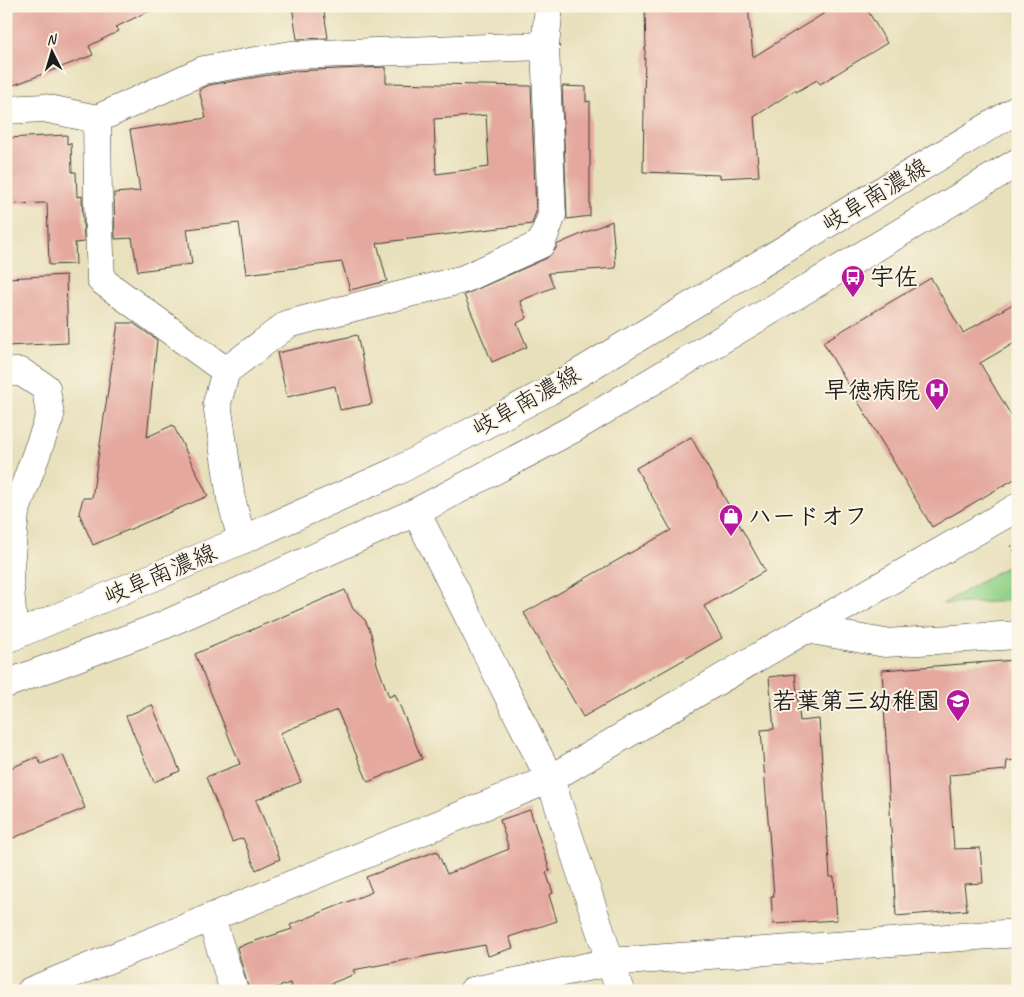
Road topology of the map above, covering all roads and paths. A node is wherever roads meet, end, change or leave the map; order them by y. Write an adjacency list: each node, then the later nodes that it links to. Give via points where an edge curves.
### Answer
1 (549, 6): 2 (street)
2 (545, 46): 5 (street, via 291,55 204,70); 7 (street, via 552,215 541,244 464,279 288,324)
3 (6, 110): 5 (street, via 44,108)
4 (1018, 110): 11 (street, 岐阜南濃線, via 548,391 397,472)
5 (97, 120): 7 (street, via 101,280)
6 (1018, 162): 10 (street, 岐阜南濃線, via 571,430)
7 (226, 371): 11 (street, via 217,403 230,498)
8 (6, 372): 14 (street, via 21,372 46,388 50,416 15,513 9,577)
9 (1018, 507): 12 (street)
10 (416, 512): 15 (street, 岐阜南濃線, via 164,625); 16 (street)
11 (242, 540): 14 (street, 岐阜南濃線)
12 (806, 628): 13 (street, via 886,643); 16 (street)
13 (1018, 635)
14 (10, 637)
15 (6, 684)
16 (550, 779): 17 (street); 19 (street)
17 (210, 918): 20 (street); 21 (street)
18 (1018, 933): 19 (street)
19 (610, 962): 22 (street); 23 (street)
20 (31, 991)
21 (234, 991)
22 (473, 991)
23 (620, 991)

